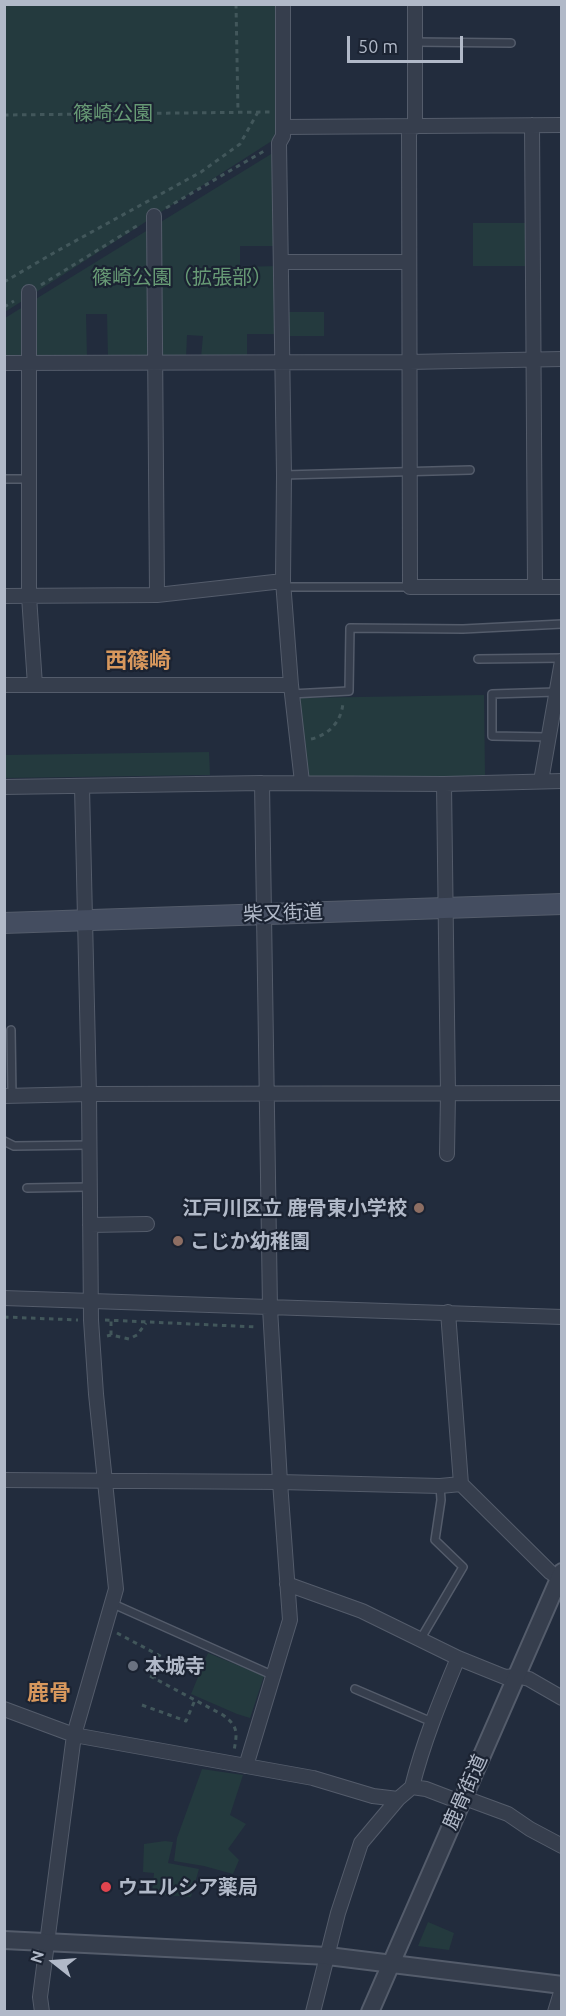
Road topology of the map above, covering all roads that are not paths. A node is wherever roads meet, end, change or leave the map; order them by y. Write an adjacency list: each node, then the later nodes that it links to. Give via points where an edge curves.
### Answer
1 (283, 4): 7 (street)
2 (415, 4): 3 (street)
3 (415, 42): 4 (lane); 8 (street)
4 (511, 43)
5 (532, 125): 6 (street); 8 (street); 13 (street)
6 (561, 125)
7 (283, 127): 8 (street); 10 (street, via 279,143)
8 (412, 127): 11 (street)
9 (154, 216): 19 (street)
10 (280, 262): 11 (street); 15 (street)
11 (409, 262): 16 (street)
12 (29, 292): 18 (street)
13 (534, 359): 14 (street); 16 (street); 27 (street)
14 (561, 359)
15 (282, 362): 16 (street); 19 (street); 22 (street)
16 (409, 362): 21 (street)
17 (4, 363): 18 (street)
18 (28, 363): 19 (street); 24 (street)
19 (155, 364): 29 (street)
20 (470, 470): 21 (lane)
21 (410, 472): 22 (lane); 26 (street)
22 (284, 475): 25 (street)
23 (4, 479): 24 (lane)
24 (28, 479): 31 (street)
25 (283, 584): 26 (lane); 29 (street); 37 (street)
26 (410, 587): 27 (street)
27 (536, 587): 28 (street)
28 (561, 587)
29 (157, 595): 31 (street)
30 (4, 596): 31 (street)
31 (29, 596): 36 (street)
32 (561, 624): 37 (lane, via 463,629 350,628 349,691)
33 (478, 659): 34 (lane)
34 (561, 660): 38 (street)
35 (4, 685): 36 (street)
36 (35, 685): 37 (street)
37 (291, 689): 42 (street)
38 (559, 692): 39 (street); 39 (lane, via 492,694 492,736)
39 (548, 737): 40 (street)
40 (541, 781): 41 (street); 44 (street)
41 (561, 781)
42 (302, 782): 43 (street); 44 (street)
43 (262, 783): 46 (street); 49 (street)
44 (444, 784): 48 (street)
45 (4, 787): 46 (street)
46 (82, 787): 50 (street)
47 (561, 904): 48 (main road, 柴又街道)
48 (445, 908): 49 (main road, 柴又街道); 53 (street)
49 (264, 914): 50 (main road, 柴又街道); 56 (street)
50 (84, 920): 51 (main road, 柴又街道); 55 (street)
51 (4, 923)
52 (11, 1030): 57 (lane)
53 (448, 1093): 54 (street); 56 (street); 60 (street)
54 (561, 1093)
55 (89, 1094): 56 (street); 57 (street); 59 (street)
56 (266, 1094): 67 (street)
57 (8, 1096)
58 (4, 1141): 59 (lane, via 14,1146)
59 (89, 1145): 61 (street)
60 (447, 1154)
61 (89, 1187): 62 (lane); 64 (street)
62 (27, 1188)
63 (147, 1224): 64 (street)
64 (90, 1225): 66 (street)
65 (4, 1298): 66 (street)
66 (91, 1300): 67 (street); 71 (street)
67 (270, 1308): 68 (street); 72 (street)
68 (448, 1312): 69 (street); 73 (street)
69 (561, 1317)
70 (4, 1480): 71 (street)
71 (106, 1481): 72 (street); 77 (street, via 116,1589)
72 (280, 1482): 74 (street); 76 (street)
73 (461, 1484): 74 (street); 75 (street)
74 (440, 1485): 78 (lane, via 435,1540 463,1567)
75 (560, 1577): 81 (street, 鹿骨街道)
76 (287, 1584): 78 (street, via 362,1611); 80 (street, via 290,1620)
77 (111, 1603): 80 (lane); 86 (street)
78 (420, 1640): 79 (street)
79 (458, 1658): 81 (street, via 505,1677); 85 (street)
80 (272, 1675): 87 (street)
81 (517, 1676): 83 (street); 90 (street, 鹿骨街道)
82 (355, 1689): 85 (lane)
83 (561, 1698)
84 (4, 1709): 86 (street)
85 (432, 1722): 88 (street)
86 (74, 1735): 87 (street); 93 (street)
87 (246, 1766): 89 (street)
88 (412, 1787): 89 (street); 90 (street)
89 (399, 1799): 94 (street, via 361,1843)
90 (461, 1800): 91 (street, via 508,1814); 95 (street, 鹿骨街道)
91 (561, 1846)
92 (4, 1940): 93 (street)
93 (47, 1942): 94 (street); 98 (street, via 40,1997)
94 (328, 1956): 95 (street); 99 (street)
95 (390, 1964): 96 (street); 97 (street, 鹿骨街道)
96 (561, 1987): 100 (street)
97 (375, 2010)
98 (42, 2012)
99 (313, 2012)
100 (555, 2012)

